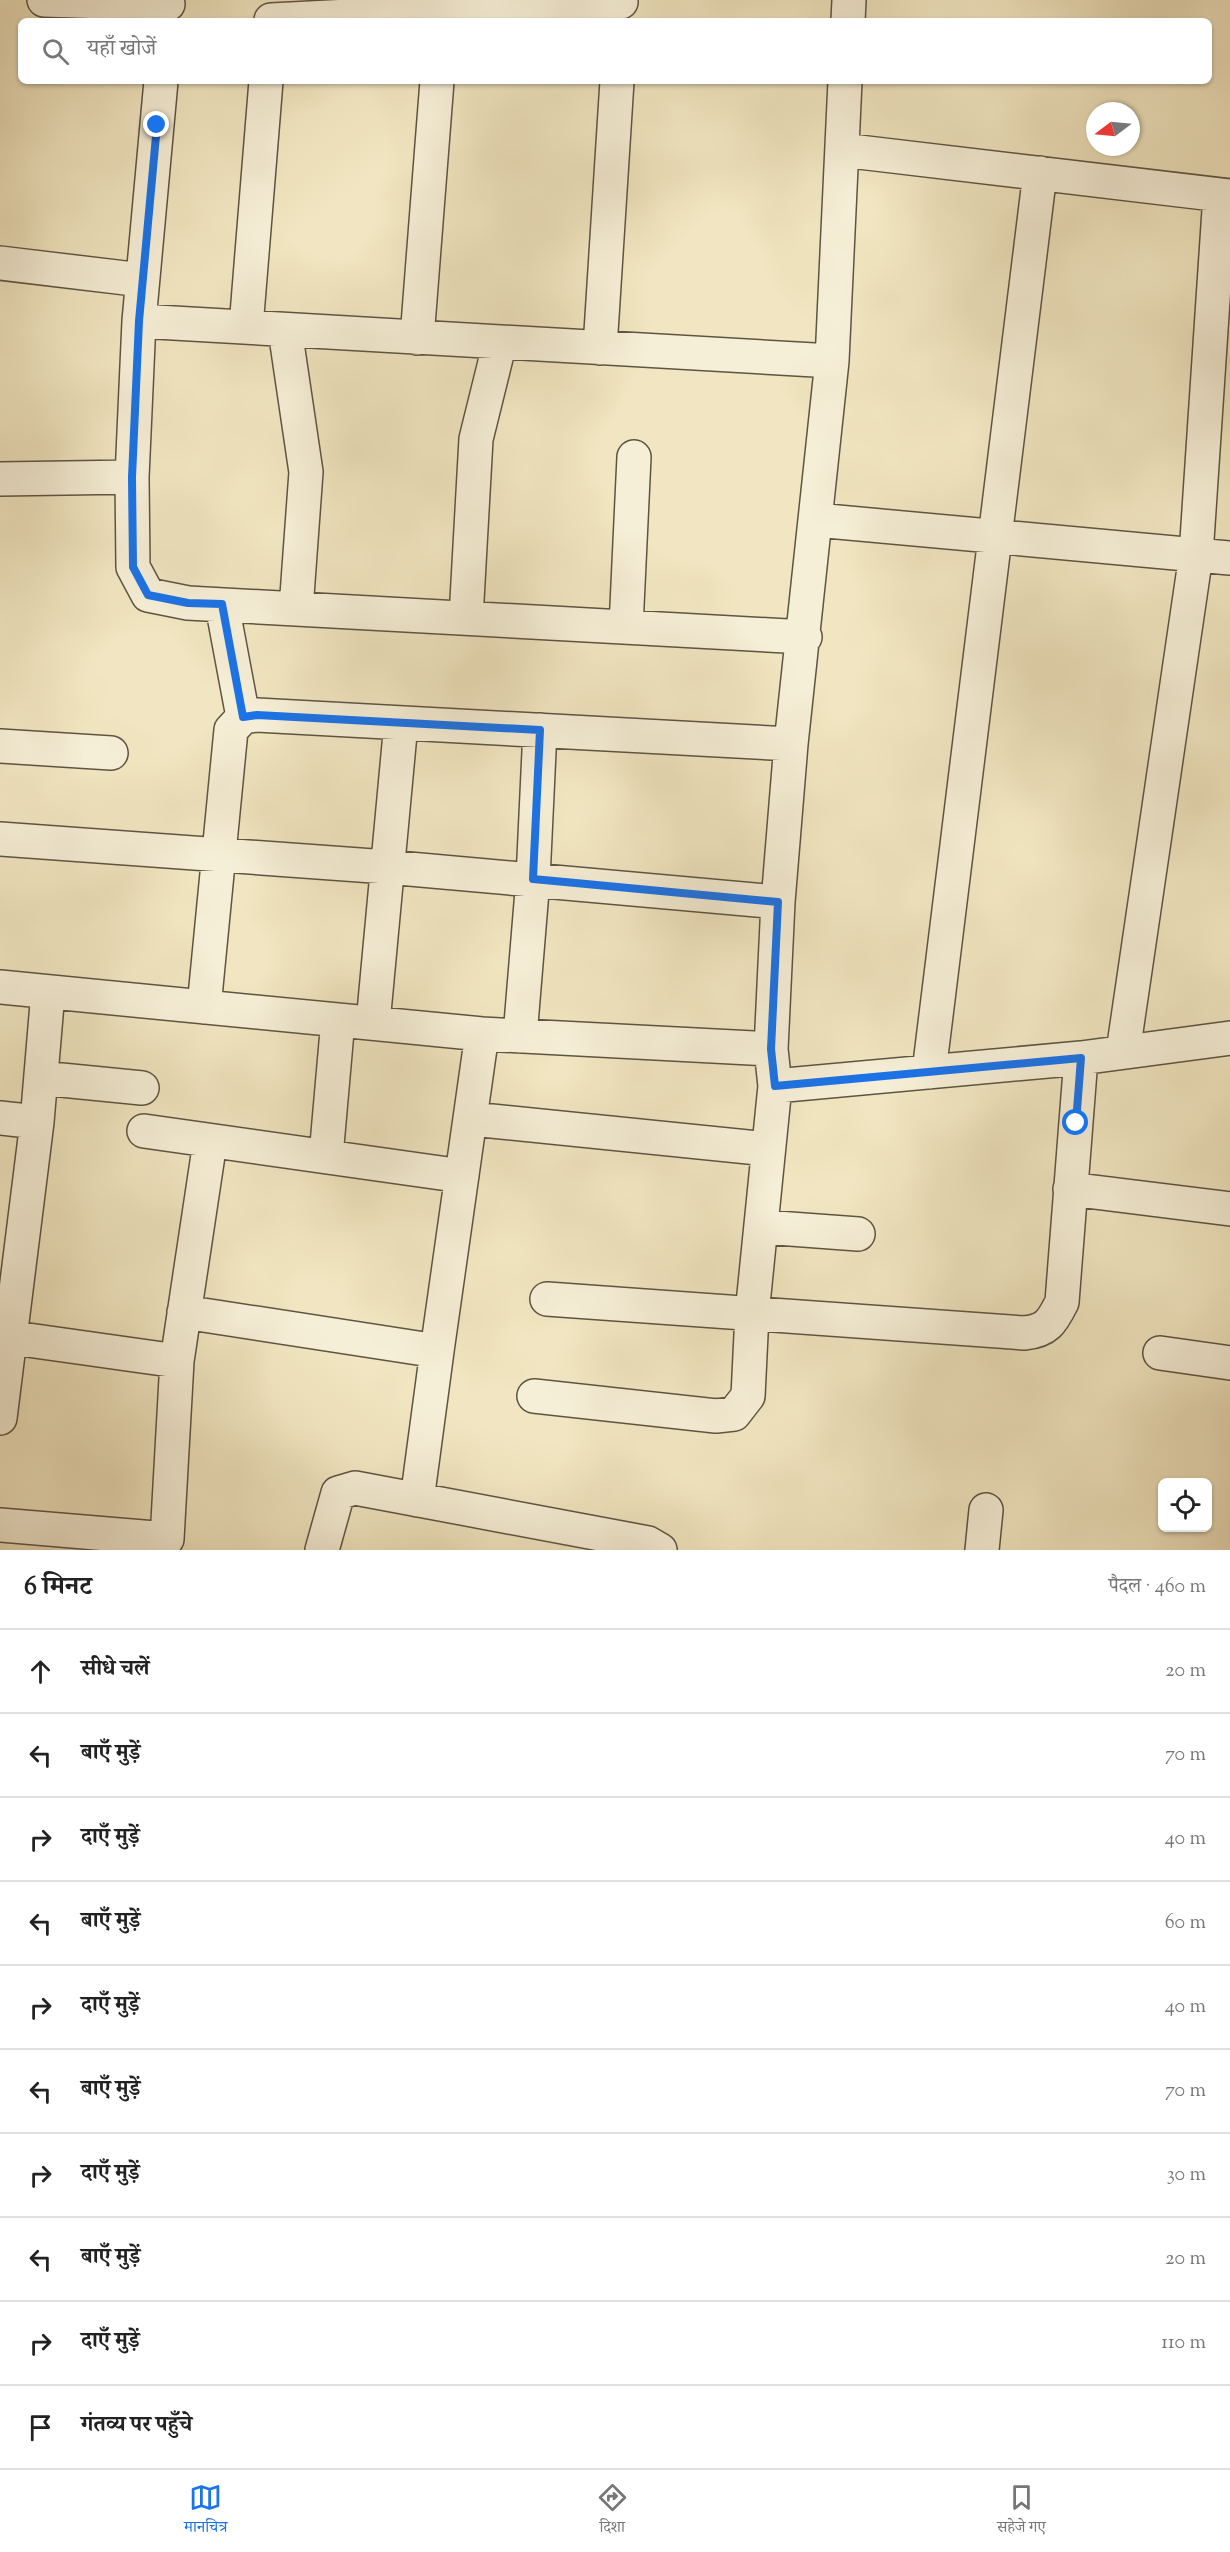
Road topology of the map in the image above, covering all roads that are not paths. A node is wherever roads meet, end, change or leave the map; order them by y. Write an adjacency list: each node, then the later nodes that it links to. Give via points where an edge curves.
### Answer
1 (44, 0): 3 (street)
2 (849, 0): 7 (street)
3 (167, 8)
4 (621, 8): 6 (street)
5 (271, 14): 6 (street)
6 (441, 16)
7 (848, 18)
8 (161, 84): 17 (street)
9 (266, 84): 19 (street)
10 (436, 84): 21 (street)
11 (616, 84): 23 (street)
12 (845, 84): 13 (street)
13 (842, 150): 14 (street); 24 (street)
14 (1040, 173): 15 (street); 29 (street)
15 (1225, 195): 30 (street)
16 (0, 263): 17 (street)
17 (142, 280): 18 (street)
18 (139, 321): 19 (street); 26 (street)
19 (246, 327): 20 (street)
20 (285, 330): 21 (street); 33 (street, via 306,472)
21 (417, 338): 22 (street)
22 (500, 342): 23 (street); 34 (street, via 476,439)
23 (600, 348): 24 (street)
24 (832, 361): 28 (street)
25 (634, 457): 35 (street)
26 (132, 477): 27 (street); 32 (street, via 133,567 148,595 188,603)
27 (0, 478)
28 (816, 520): 29 (street); 36 (street)
29 (994, 536): 30 (street); 59 (street)
30 (1196, 555): 31 (street); 57 (street)
31 (1230, 558)
32 (222, 604): 33 (street); 37 (street)
33 (296, 609): 34 (street)
34 (466, 618): 35 (street)
35 (626, 627): 36 (street)
36 (805, 637): 40 (street)
37 (243, 717): 38 (street); 44 (street, via 231,730)
38 (402, 723): 39 (street); 45 (street)
39 (540, 730): 40 (street); 46 (street)
40 (791, 744): 47 (street)
41 (0, 746): 42 (street)
42 (111, 753)
43 (0, 839): 44 (street)
44 (219, 854): 45 (street); 50 (street)
45 (387, 867): 46 (street); 52 (street)
46 (533, 879): 47 (street); 54 (street)
47 (778, 902): 56 (street)
48 (0, 987): 49 (street)
49 (48, 992): 50 (street); 60 (street)
50 (204, 1007): 51 (street)
51 (338, 1020): 52 (street); 69 (street)
52 (373, 1023): 53 (street)
53 (483, 1034): 54 (street); 64 (street)
54 (520, 1036): 56 (street)
55 (1230, 1038): 57 (street)
56 (771, 1049): 61 (street)
57 (1123, 1052): 58 (street)
58 (1081, 1058): 59 (street); 71 (street)
59 (929, 1072): 61 (street)
60 (40, 1078): 62 (street); 65 (street)
61 (775, 1086): 68 (street)
62 (142, 1088)
63 (0, 1118): 65 (street)
64 (472, 1119): 68 (street); 70 (street)
65 (37, 1122): 78 (street)
66 (144, 1131): 67 (street)
67 (210, 1143): 69 (street); 76 (street)
68 (768, 1149): 73 (street)
69 (326, 1156): 70 (street)
70 (462, 1176): 79 (street)
71 (1070, 1189): 72 (street); 77 (street, via 1062,1302 1053,1320 1039,1332)
72 (1230, 1209)
73 (763, 1227): 74 (street); 77 (street)
74 (858, 1234)
75 (547, 1299): 77 (street)
76 (184, 1312): 79 (street); 81 (street)
77 (752, 1314): 83 (street, via 748,1396 734,1414 716,1416)
78 (5, 1337): 81 (street); 84 (street)
79 (437, 1351): 85 (street)
80 (1160, 1353): 82 (street)
81 (177, 1361): 88 (street)
82 (1230, 1363)
83 (534, 1396)
84 (0, 1418)
85 (417, 1500): 89 (street, via 355,1488 338,1493); 90 (street, via 648,1543)
86 (986, 1510): 91 (street)
87 (0, 1525): 88 (street)
88 (167, 1544)
89 (322, 1550)
90 (660, 1550)
91 (982, 1550)

